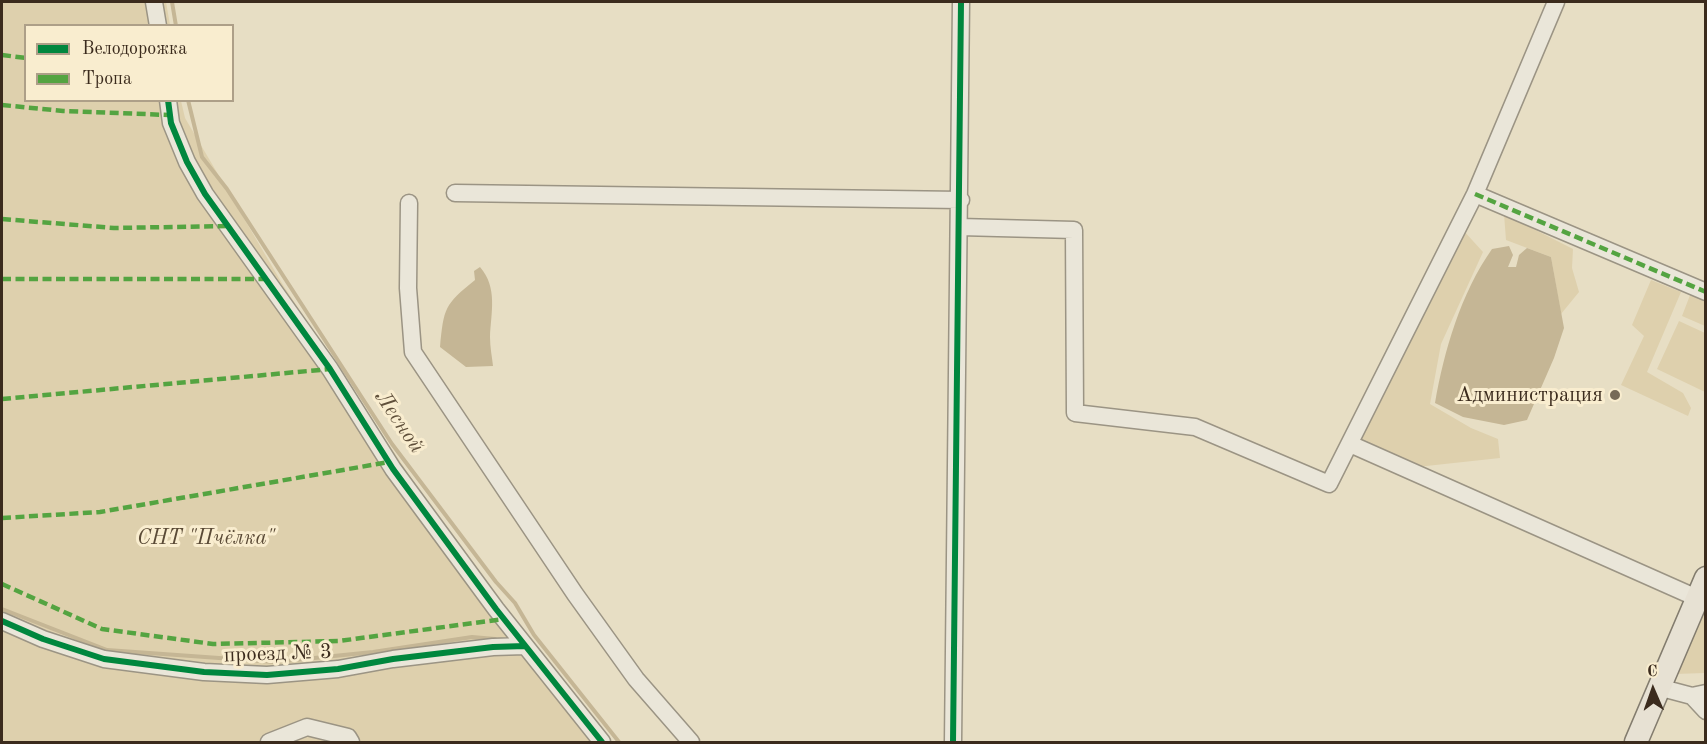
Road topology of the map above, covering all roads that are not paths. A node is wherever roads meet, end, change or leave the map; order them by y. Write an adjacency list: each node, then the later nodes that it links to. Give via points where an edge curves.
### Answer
1 (154, 2): 4 (street)
2 (961, 2): 8 (street)
3 (1556, 2): 7 (street)
4 (158, 24)
5 (168, 102): 15 (street, via 173,129 205,194 330,369 393,469)
6 (455, 193): 8 (street)
7 (1475, 194): 11 (street); 12 (street)
8 (961, 200): 10 (street)
9 (409, 203): 22 (street, via 408,288 413,352 575,594 636,679)
10 (960, 227): 12 (street, via 1074,230 1075,413 1196,427 1329,484); 23 (street)
11 (1706, 292)
12 (1350, 444): 13 (street)
13 (1701, 588): 16 (main road)
14 (2, 621): 15 (street, проезд № 3, via 104,659 204,672 267,675)
15 (525, 646): 21 (street)
16 (1658, 687): 17 (street); 24 (main road)
17 (1699, 694): 18 (street)
18 (1706, 711)
19 (349, 740): 20 (street, via 307,727)
20 (269, 742)
21 (602, 742)
22 (692, 742)
23 (952, 742)
24 (1636, 742)

